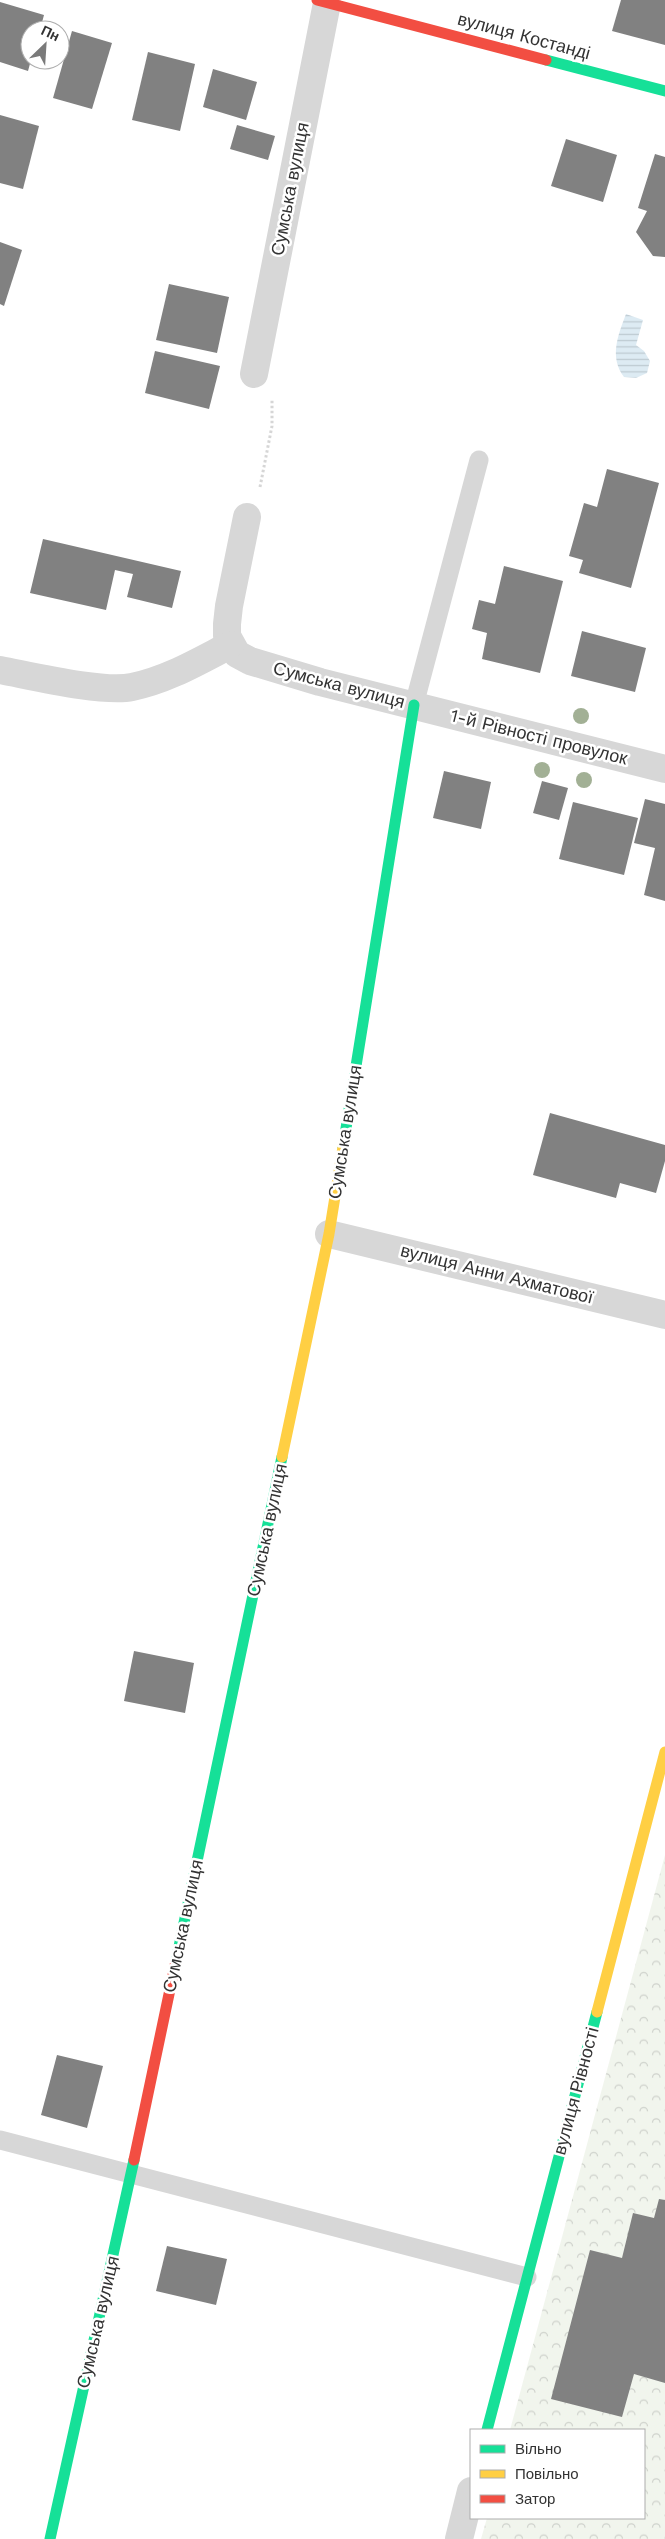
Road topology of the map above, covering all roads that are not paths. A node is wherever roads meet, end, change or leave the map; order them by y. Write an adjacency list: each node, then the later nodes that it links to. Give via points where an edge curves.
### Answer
1 (322, 1): 2 (street, вулиця Костанді); 3 (street, Сумська вулиця)
2 (665, 91)
3 (254, 374)
4 (479, 460): 8 (lane)
5 (247, 517): 6 (street, via 228,606)
6 (230, 646): 7 (street, via 159,679 130,688 104,687); 8 (street, Сумська вулиця, via 250,661)
7 (0, 670)
8 (414, 705): 9 (street, 1-й Рівності провулок); 10 (street, Сумська вулиця)
9 (665, 769)
10 (329, 1234): 11 (street, вулиця Анни Ахматової); 14 (street, Сумська вулиця)
11 (665, 1315)
12 (665, 1752): 15 (street, вулиця Рівності)
13 (0, 2140): 14 (lane)
14 (131, 2173): 15 (lane); 18 (street, Сумська вулиця)
15 (527, 2276): 16 (street, вулиця Рівності)
16 (487, 2429)
17 (470, 2495): 19 (street)
18 (50, 2539)
19 (459, 2539)

